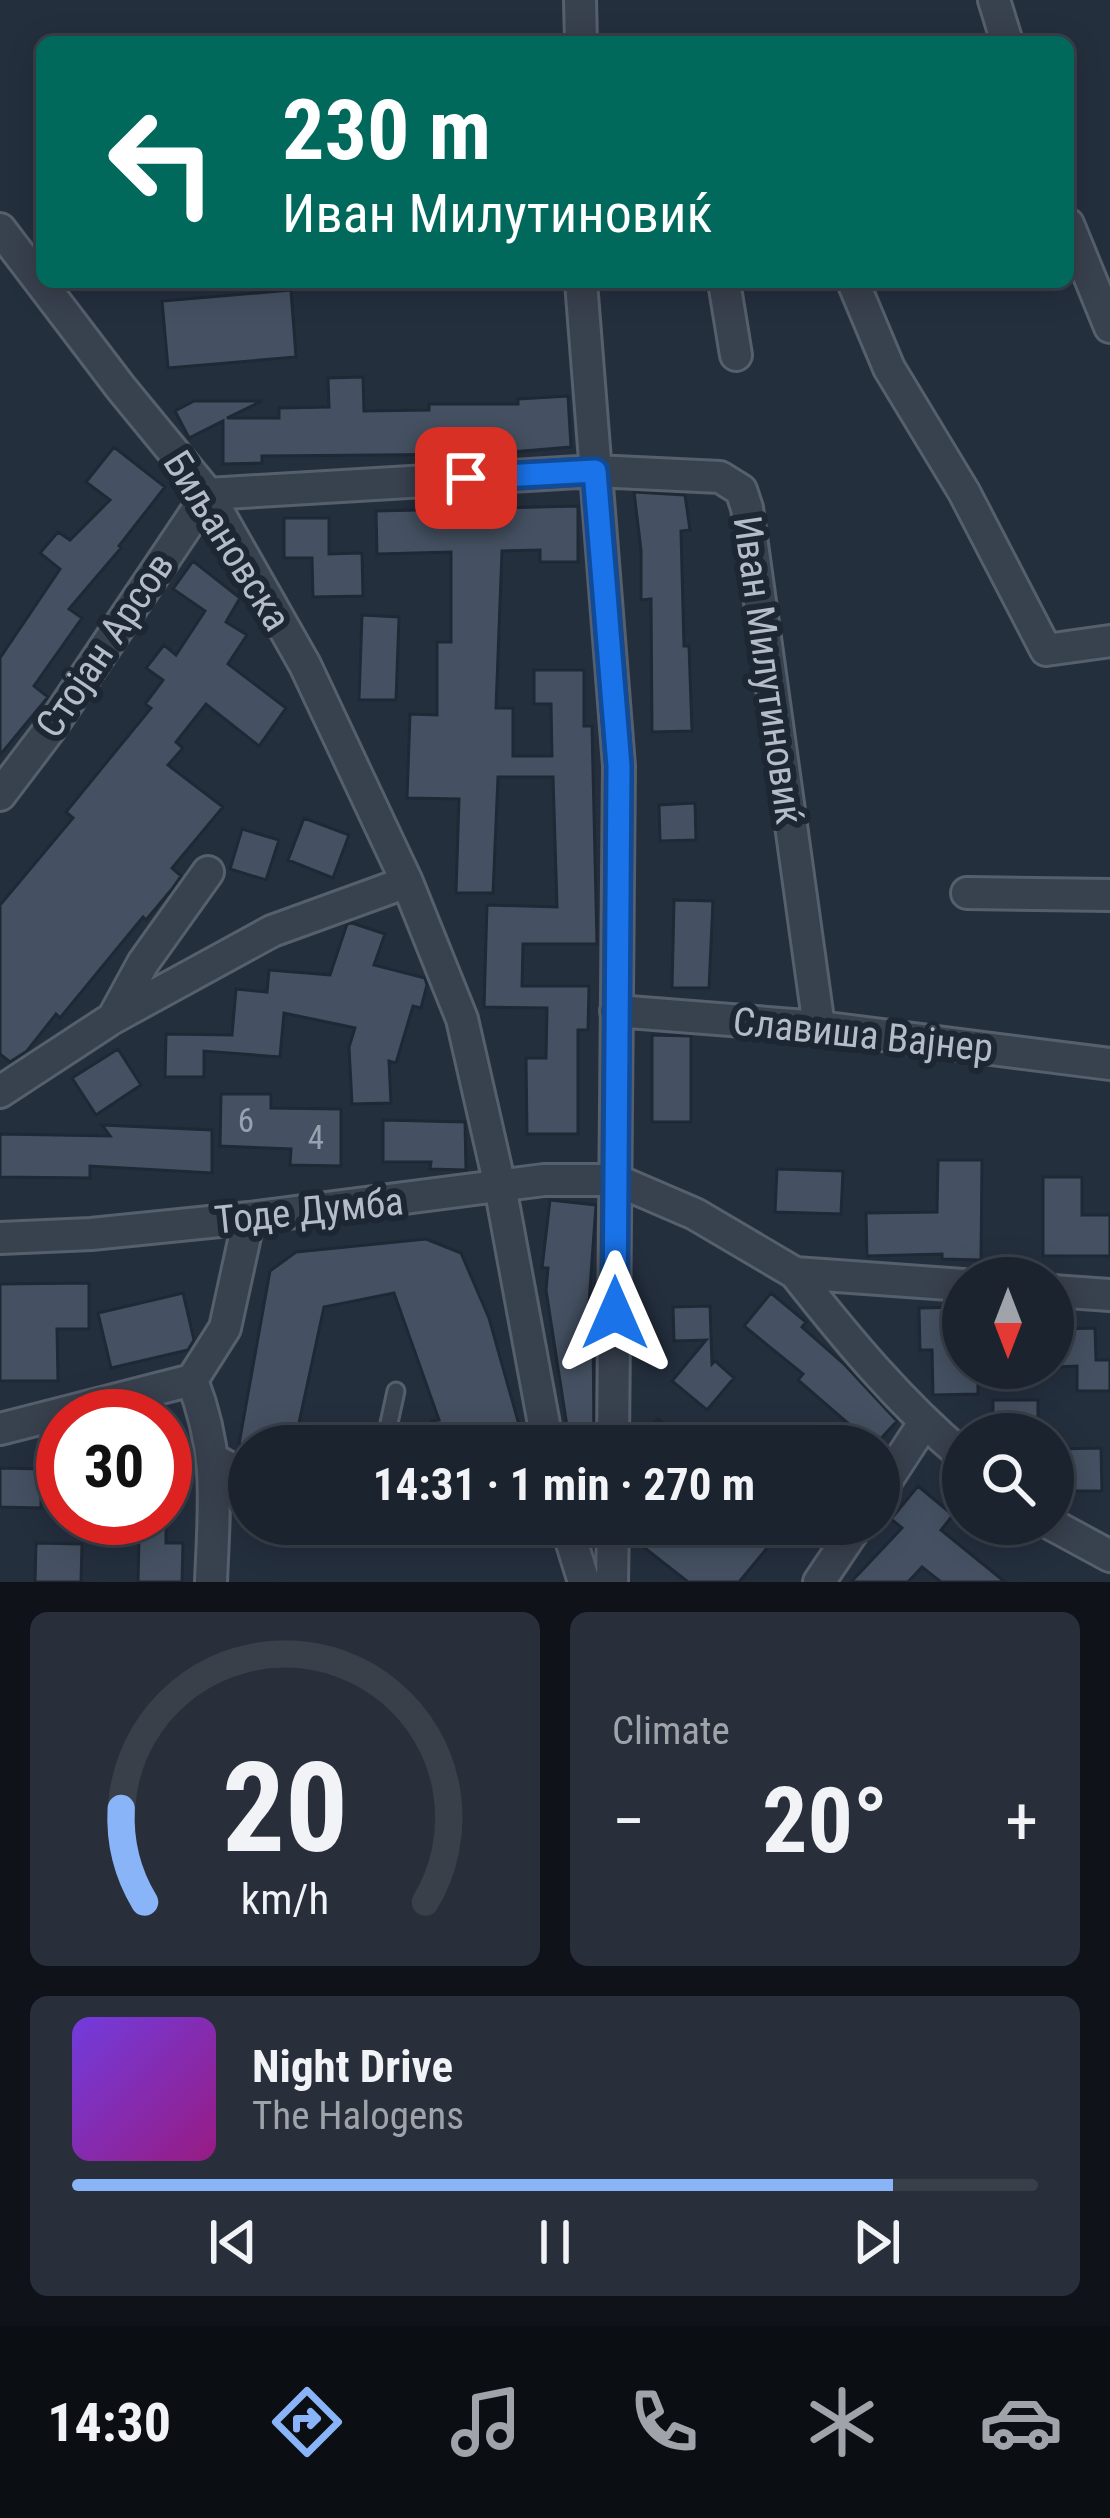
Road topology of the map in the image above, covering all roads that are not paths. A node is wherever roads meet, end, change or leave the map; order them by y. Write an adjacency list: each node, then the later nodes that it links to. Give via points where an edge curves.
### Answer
1 (580, 0): 3 (street)
2 (994, 0): 4 (street)
3 (581, 36)
4 (1005, 36)
5 (0, 229): 7 (street, Биљановска)
6 (1074, 239): 12 (street)
7 (36, 276)
8 (45, 288): 15 (street, Биљановска)
9 (581, 288): 14 (street)
10 (725, 288): 13 (street)
11 (856, 288): 16 (street, via 889,368 1046,650)
12 (1110, 327)
13 (736, 355)
14 (595, 471): 15 (street, Иван Милутиновиќ); 22 (street, via 619,766); 24 (street, Иван Милутиновиќ, via 720,477 741,490)
15 (208, 494): 17 (street, Стојан Арсов); 19 (street, Биљановска, via 305,665)
16 (1110, 641)
17 (0, 795)
18 (208, 872): 23 (street)
19 (407, 882): 23 (street, via 272,932); 28 (street, Биљановска, via 462,1019)
20 (967, 893): 21 (street)
21 (1110, 895)
22 (616, 1011): 24 (street, Славиша Вајнер); 27 (street)
23 (112, 1018): 26 (street)
24 (819, 1027): 25 (street, Славиша Вајнер)
25 (1110, 1064)
26 (0, 1093)
27 (616, 1180): 28 (street, Тоде Думба); 31 (street, via 695,1214); 40 (street)
28 (500, 1186): 29 (street, Тоде Думба); 39 (street, Биљановска)
29 (249, 1218): 30 (street, Тоде Думба); 35 (street, via 225,1328)
30 (0, 1238)
31 (795, 1273): 32 (street); 37 (street)
32 (942, 1284)
33 (1074, 1292): 34 (street)
34 (1110, 1295)
35 (193, 1380): 41 (street); 43 (street)
36 (396, 1391): 38 (lane)
37 (924, 1424): 42 (street); 44 (street)
38 (388, 1425)
39 (544, 1425)
40 (614, 1425)
41 (0, 1429)
42 (942, 1439)
43 (215, 1460): 45 (street); 51 (street)
44 (900, 1460)
45 (228, 1467)
46 (1074, 1536): 50 (street)
47 (573, 1545): 52 (street)
48 (613, 1545): 53 (street)
49 (844, 1545): 54 (street)
50 (1110, 1556)
51 (211, 1582)
52 (584, 1582)
53 (612, 1582)
54 (820, 1582)

